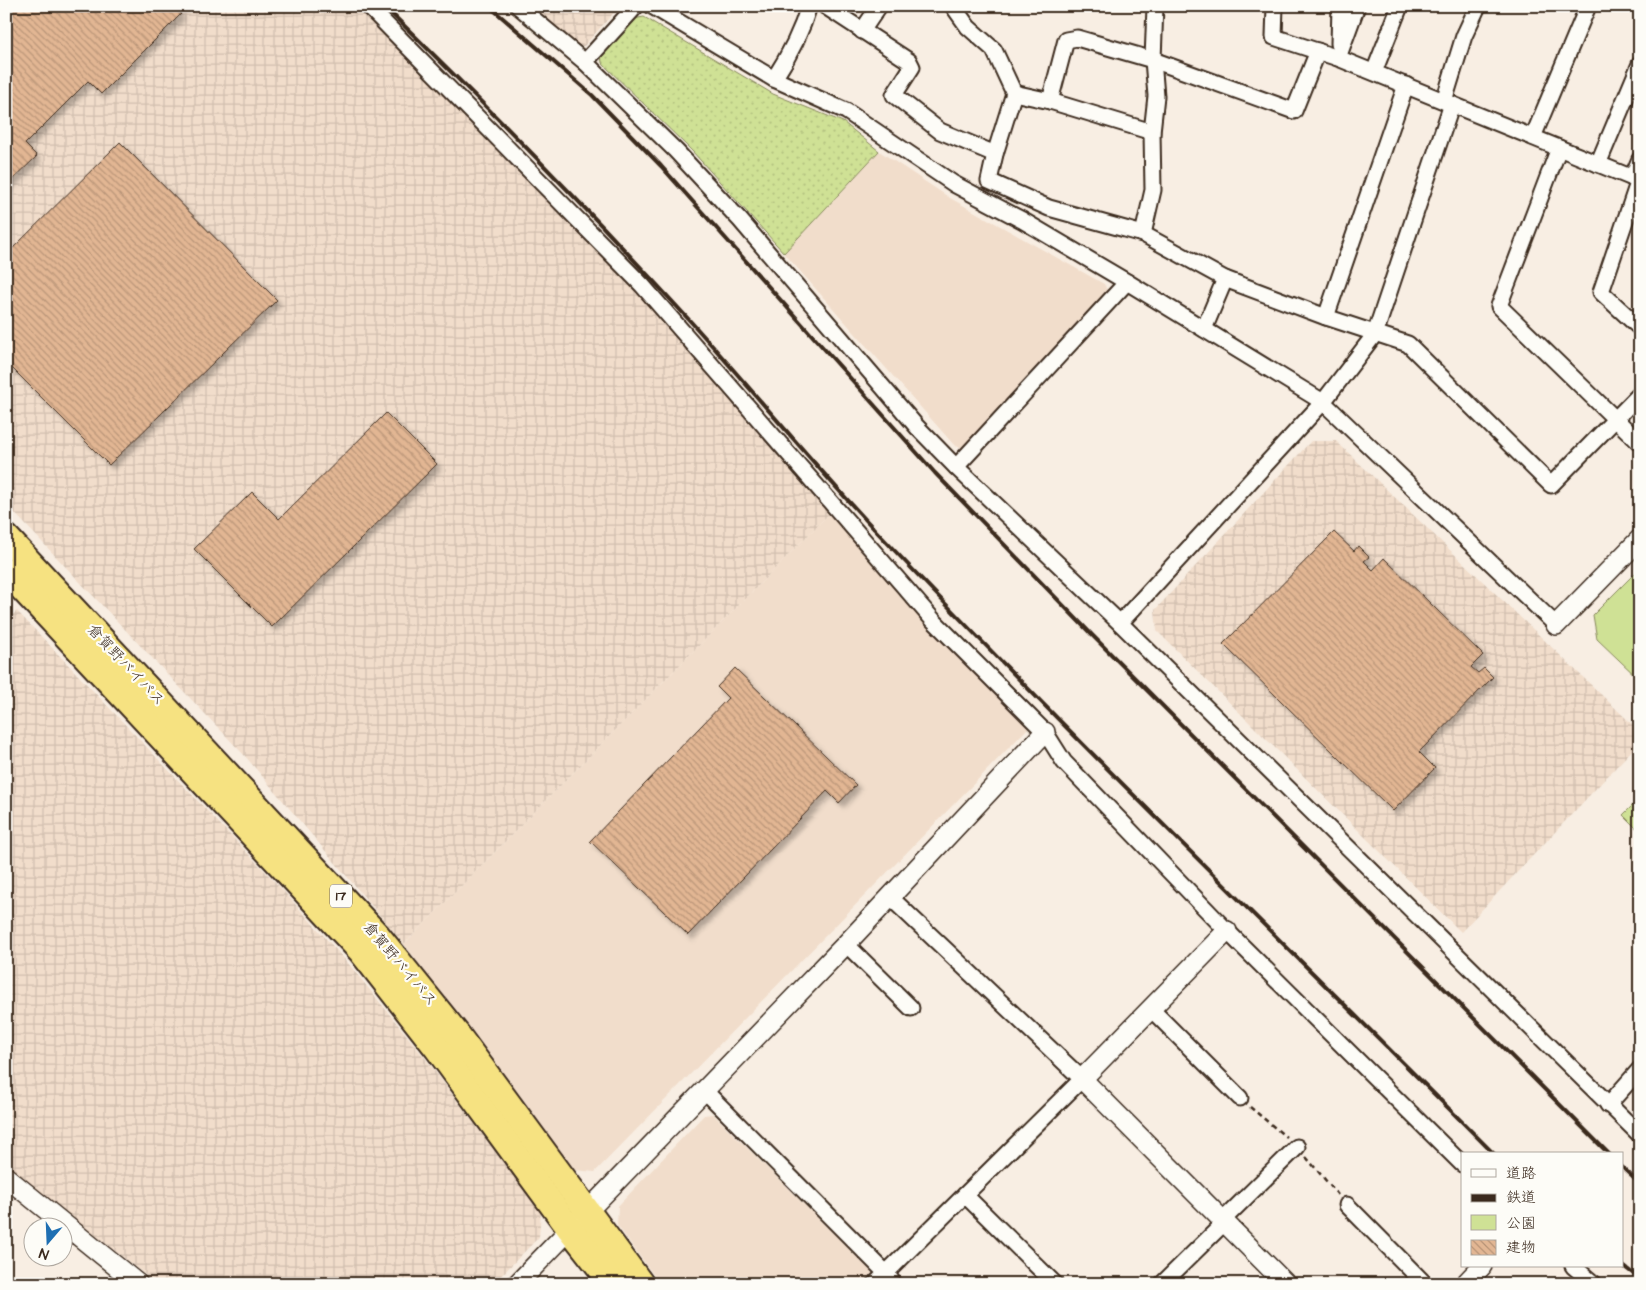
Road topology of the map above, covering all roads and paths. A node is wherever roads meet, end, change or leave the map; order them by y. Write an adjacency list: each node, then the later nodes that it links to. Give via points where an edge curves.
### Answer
1 (368, 6): 52 (street, via 642,285 934,621)
2 (518, 6): 20 (street)
3 (636, 6): 20 (street)
4 (652, 6): 23 (street)
5 (809, 6): 23 (street, via 803,25)
6 (825, 6): 16 (street)
7 (880, 6): 16 (street)
8 (952, 6): 25 (street, via 968,27 994,50)
9 (1156, 6): 19 (street)
10 (1275, 6): 17 (street, via 1274,37)
11 (1340, 6): 18 (street)
12 (1357, 6): 18 (street)
13 (1400, 6): 22 (street)
14 (1478, 6): 27 (street, via 1464,36)
15 (1588, 6): 29 (street)
16 (862, 31): 31 (street, via 909,61 912,67 894,95 940,131)
17 (1318, 51): 18 (street); 19 (street, via 1294,111)
18 (1338, 58): 22 (street)
19 (1153, 60): 26 (street, via 1077,38 1066,40); 28 (street, via 1156,96)
20 (585, 62): 46 (street, via 676,151 740,220)
21 (1640, 64): 33 (street)
22 (1374, 72): 24 (street)
23 (774, 79): 37 (street, via 846,110 954,184)
24 (1406, 85): 27 (street); 38 (street)
25 (1014, 94): 26 (street); 31 (street)
26 (1050, 101): 28 (street)
27 (1448, 102): 29 (street); 41 (street)
28 (1152, 132): 35 (street, via 1153,190)
29 (1533, 137): 30 (street)
30 (1559, 148): 33 (street); 44 (street, via 1499,306)
31 (994, 154): 35 (street, via 988,181 1049,208)
32 (1640, 159): 34 (street)
33 (1598, 164): 34 (street)
34 (1637, 180): 39 (street, via 1601,292)
35 (1143, 234): 36 (street)
36 (1225, 280): 38 (street); 40 (street)
37 (1127, 282): 40 (street); 46 (street)
38 (1326, 317): 41 (street)
39 (1640, 328)
40 (1204, 329): 43 (street)
41 (1375, 334): 43 (street); 44 (street, via 1408,344 1551,485)
42 (1640, 394): 44 (street)
43 (1323, 402): 50 (street); 51 (street)
44 (1616, 420): 45 (street)
45 (1640, 442)
46 (956, 467): 50 (street)
47 (6, 537): 69 (highway, 倉賀野バイパス / 17, via 378,936 456,1033)
48 (1640, 539): 51 (street)
49 (6, 571): 69 (highway, 倉賀野バイパス / 17, via 361,951)
50 (1120, 623): 62 (street)
51 (1556, 625)
52 (1045, 732): 53 (street); 54 (street, via 1064,762)
53 (890, 896): 55 (street); 59 (street)
54 (1227, 931): 57 (street); 65 (street)
55 (846, 944): 56 (street); 60 (street)
56 (911, 1008)
57 (1151, 1008): 59 (street); 61 (street)
58 (1640, 1069): 62 (street)
59 (1082, 1079): 67 (street); 70 (street)
60 (704, 1090): 69 (street); 74 (street)
61 (1240, 1098)
62 (1608, 1105): 63 (street)
63 (1640, 1135)
64 (1297, 1147): 70 (street)
65 (1461, 1163)
66 (7, 1180): 73 (street)
67 (965, 1195): 74 (street); 78 (street)
68 (1347, 1205): 81 (street)
69 (578, 1220): 75 (street); 76 (highway, 倉賀野バイパス / 17); 77 (highway, 倉賀野バイパス / 17)
70 (1223, 1222): 79 (street); 80 (street)
71 (1480, 1268): 82 (street)
72 (1575, 1268): 83 (street)
73 (128, 1280)
74 (885, 1280)
75 (517, 1284)
76 (613, 1284)
77 (641, 1284)
78 (1055, 1284)
79 (1162, 1284)
80 (1286, 1284)
81 (1425, 1284)
82 (1465, 1284)
83 (1594, 1284)

